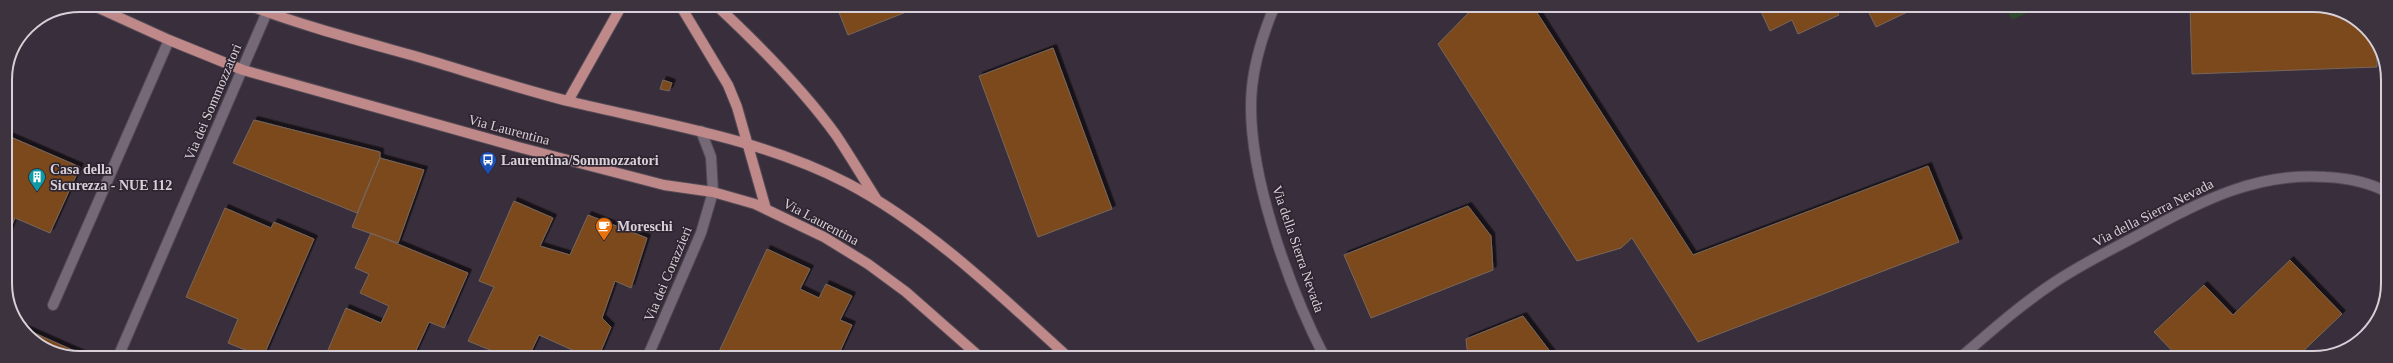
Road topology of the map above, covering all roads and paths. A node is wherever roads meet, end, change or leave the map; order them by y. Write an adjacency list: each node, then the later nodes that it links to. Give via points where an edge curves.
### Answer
1 (107, 12): 7 (main road, Via Laurentina)
2 (267, 12): 8 (street, Via dei Sommozzatori); 9 (main road)
3 (618, 12): 9 (main road)
4 (684, 12): 11 (main road, via 728,85)
5 (723, 12): 14 (main road, via 812,105 835,134)
6 (1272, 12): 21 (street, Via della Sierra Nevada, via 1260,46 1252,86 1254,148 1272,224)
7 (169, 40): 8 (main road, Via Laurentina); 16 (street)
8 (243, 70): 13 (main road, Via Laurentina, via 556,157 664,185); 17 (street, Via dei Sommozzatori)
9 (568, 101): 10 (main road)
10 (701, 132): 11 (main road); 13 (street, Via dei Corazzieri, via 711,157)
11 (747, 144): 14 (main road, via 830,175); 15 (main road)
12 (2381, 190): 22 (street, Via della Sierra Nevada, via 2340,178 2292,176 2260,181 2231,190 2171,218 2052,284)
13 (713, 192): 15 (main road, Via Laurentina); 18 (street, Via dei Corazzieri, via 702,233)
14 (878, 201): 20 (main road, via 928,236)
15 (766, 209): 19 (main road, Via Laurentina, via 824,237 874,268 906,292)
16 (53, 305)
17 (121, 351)
18 (650, 351)
19 (973, 351)
20 (1061, 351)
21 (1322, 351)
22 (1968, 351)

